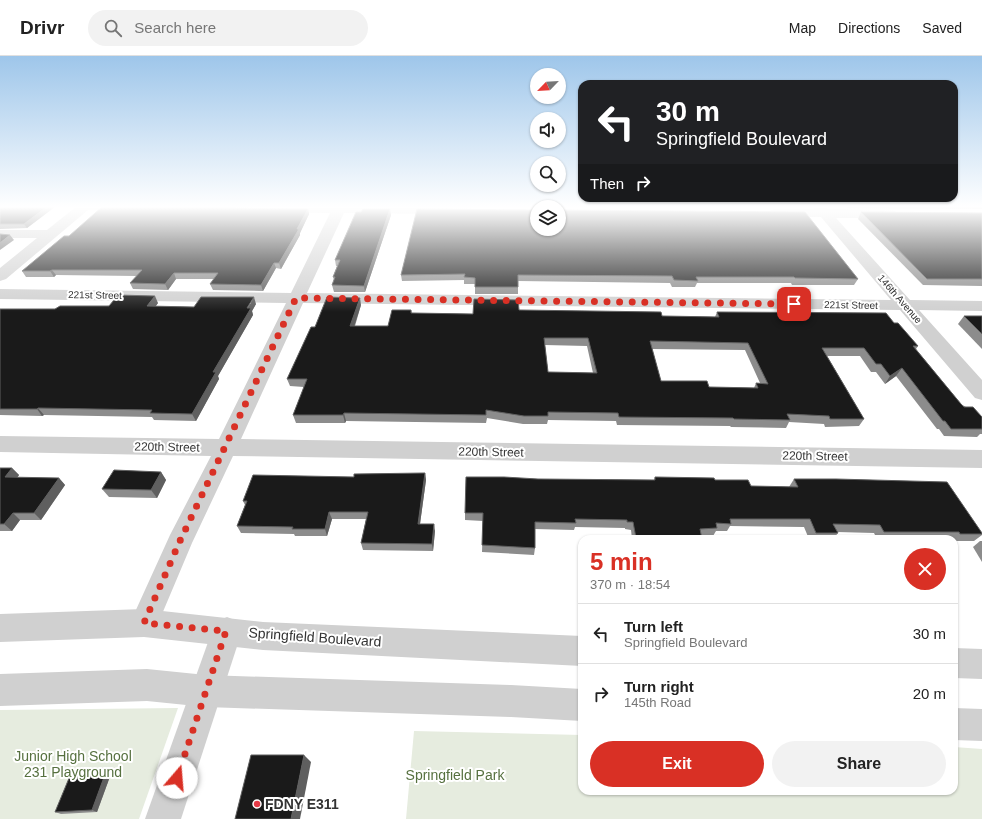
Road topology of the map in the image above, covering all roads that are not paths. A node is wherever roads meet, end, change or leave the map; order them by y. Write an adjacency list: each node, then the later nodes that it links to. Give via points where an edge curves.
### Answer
1 (42, 242): 4 (street)
2 (323, 242): 6 (street)
3 (850, 242): 7 (street, 146th Avenue)
4 (0, 276)
5 (0, 294): 6 (street, 221st Street)
6 (296, 298): 7 (street, 221st Street); 11 (street)
7 (906, 305): 8 (street, 221st Street); 9 (street, 146th Avenue)
8 (982, 306)
9 (982, 392)
10 (0, 444): 11 (street, 220th Street)
11 (226, 448): 12 (street, 220th Street); 13 (street, via 179,543)
12 (982, 459)
13 (144, 623): 14 (street, Springfield Boulevard); 15 (street, Springfield Boulevard)
14 (0, 628)
15 (226, 631): 16 (street, Springfield Boulevard, via 263,636); 20 (street)
16 (578, 651)
17 (958, 663): 18 (street)
18 (982, 664)
19 (0, 690): 20 (street, via 147,685)
20 (206, 691): 21 (street); 24 (street)
21 (578, 705)
22 (958, 724): 23 (street)
23 (982, 725)
24 (163, 819)

